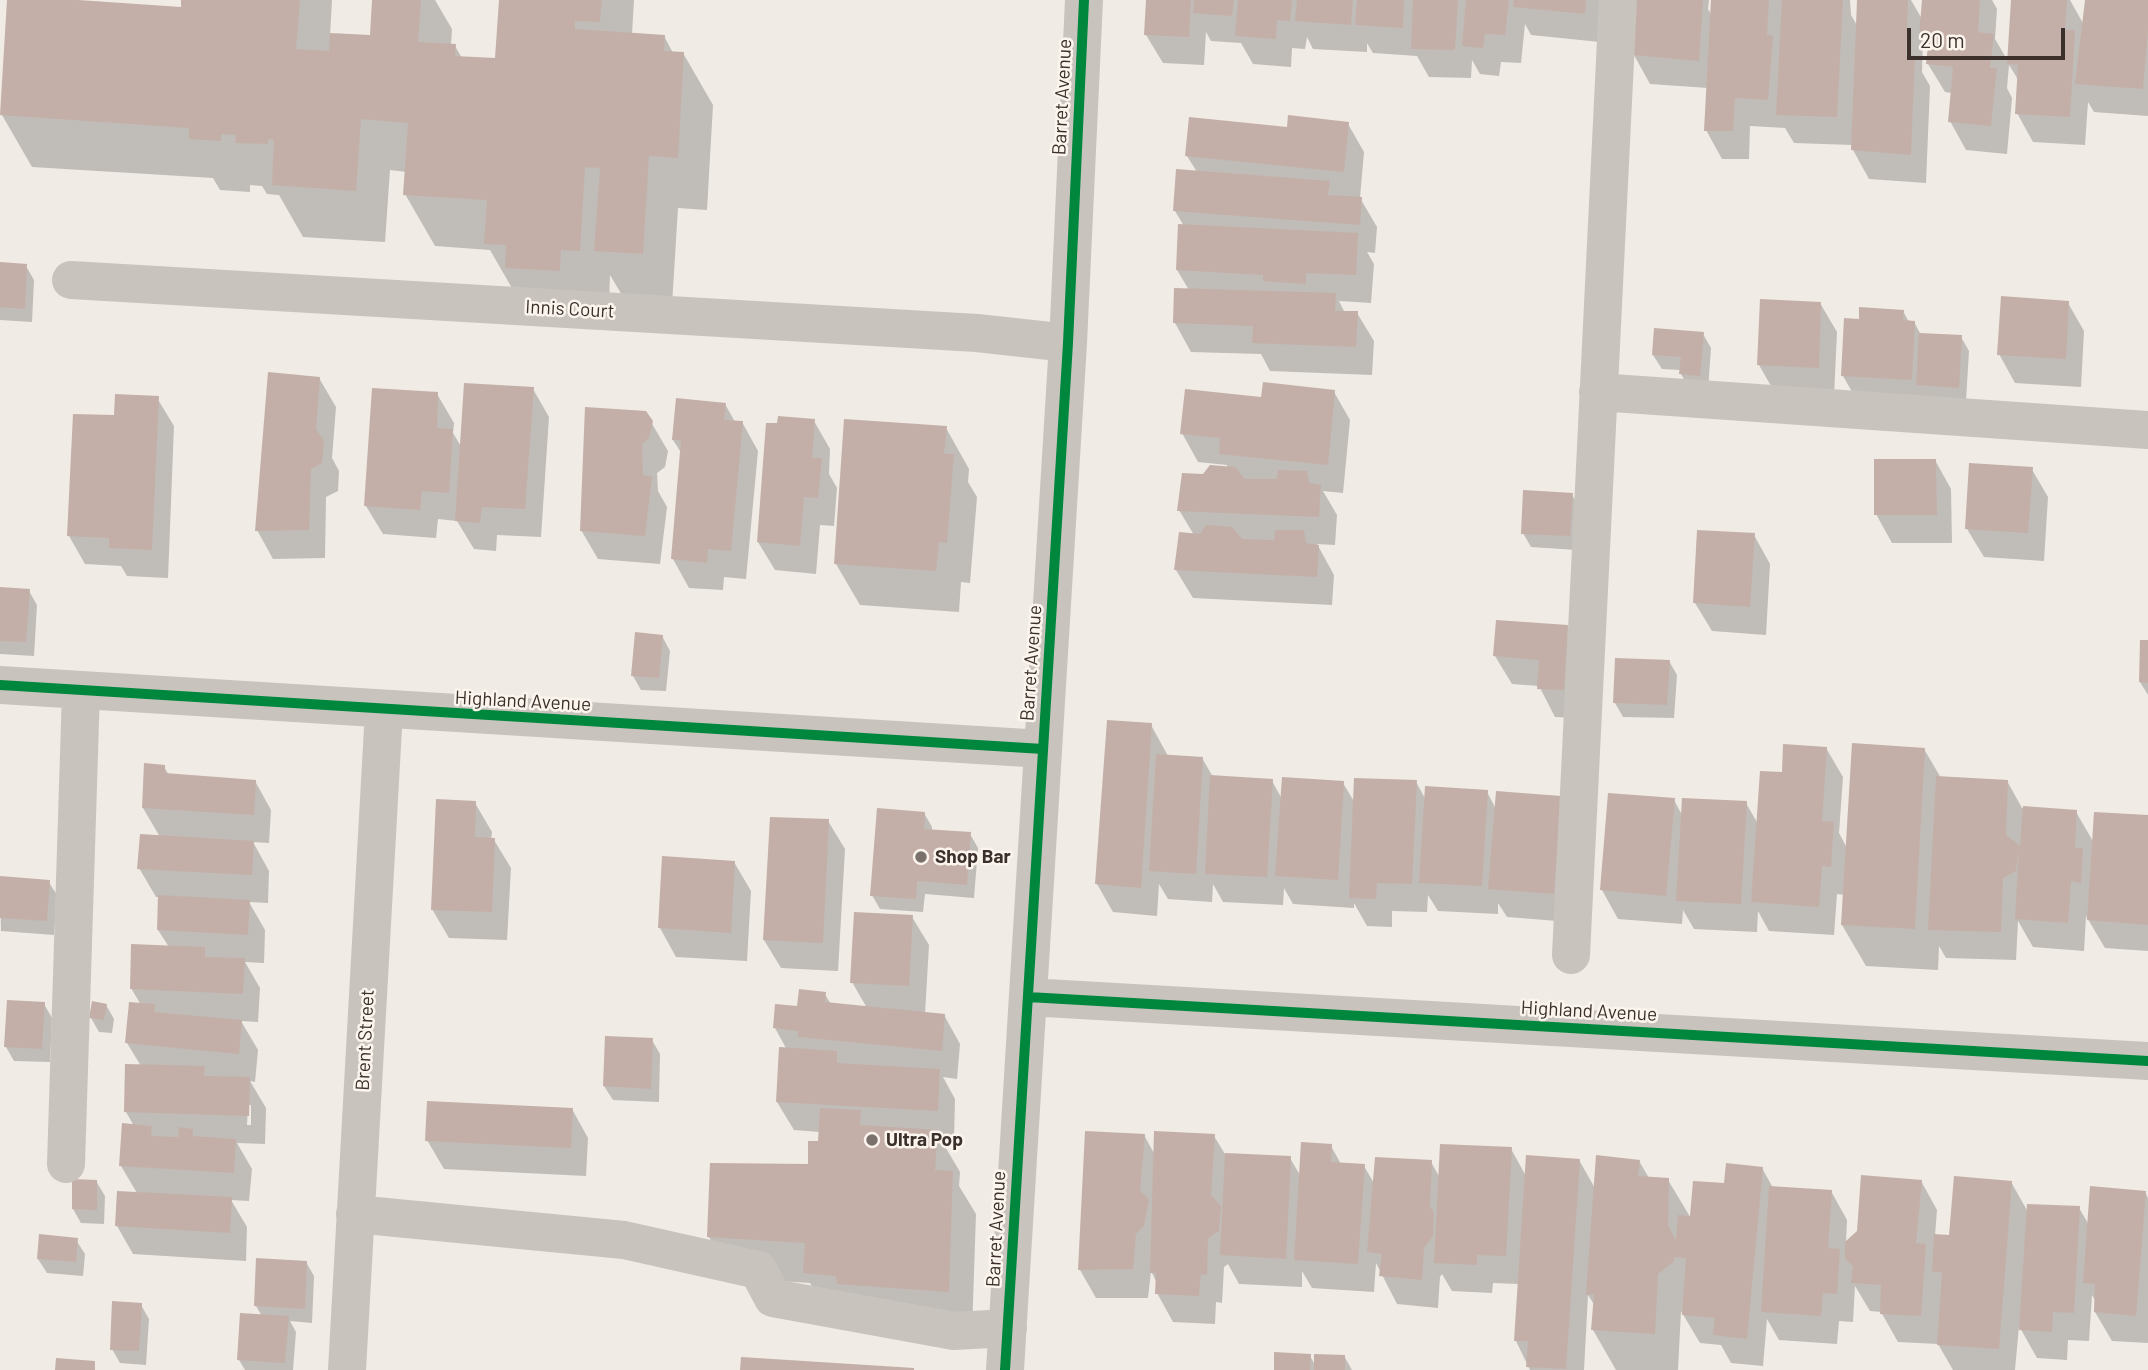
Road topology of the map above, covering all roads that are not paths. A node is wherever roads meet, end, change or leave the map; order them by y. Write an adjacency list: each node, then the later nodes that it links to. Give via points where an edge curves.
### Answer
1 (1084, 0): 4 (street, Barret Avenue)
2 (1618, 0): 5 (street)
3 (71, 280): 4 (street, Innis Court, via 977,333)
4 (1068, 343): 10 (street, Barret Avenue)
5 (1598, 392): 6 (street); 11 (street)
6 (2148, 430)
7 (0, 685): 8 (street, Highland Avenue)
8 (81, 691): 9 (street, Highland Avenue); 14 (street)
9 (384, 710): 10 (street, Highland Avenue); 15 (street, Brent Street)
10 (1043, 749): 12 (street, Barret Avenue)
11 (1572, 955)
12 (1028, 997): 13 (street, Highland Avenue); 16 (street, Barret Avenue)
13 (2148, 1061)
14 (66, 1164)
15 (355, 1214): 16 (street, via 624,1240 758,1270 773,1298 954,1331); 17 (street, Brent Street)
16 (1008, 1328): 18 (street, Barret Avenue)
17 (347, 1370)
18 (1005, 1370)

